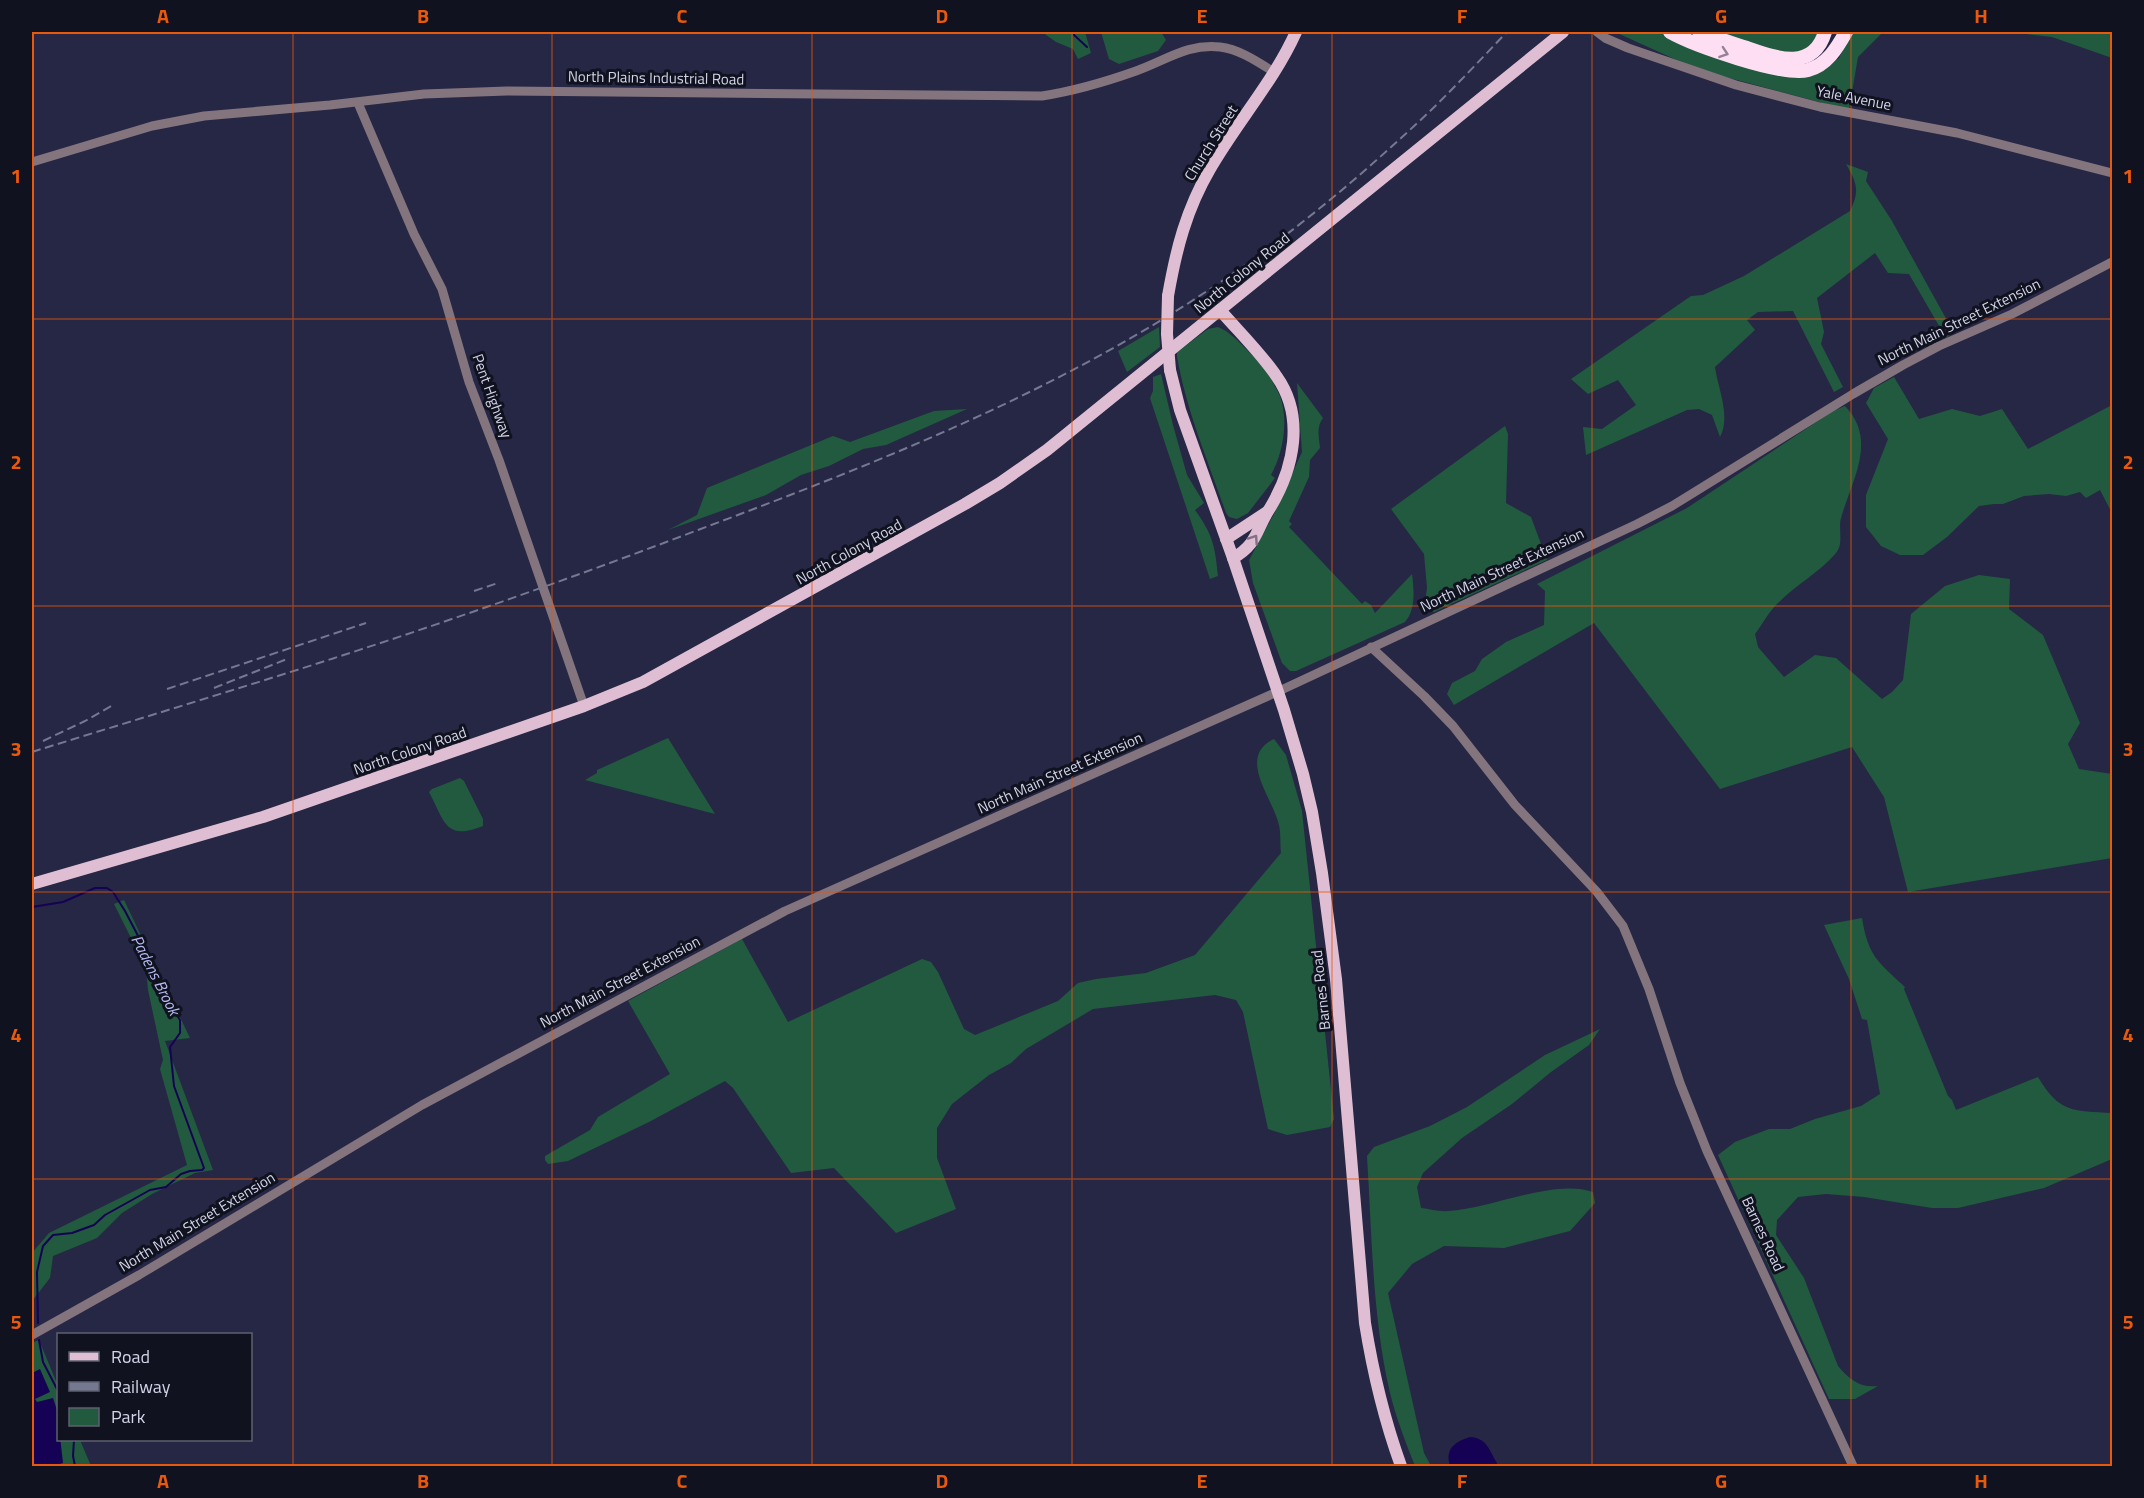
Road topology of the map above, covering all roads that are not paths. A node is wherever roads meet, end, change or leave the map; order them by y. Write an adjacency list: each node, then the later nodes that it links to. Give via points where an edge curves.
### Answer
1 (1296, 32): 8 (main road, Church Street)
2 (1563, 32): 13 (main road, North Colony Road)
3 (1597, 32): 11 (street, Yale Avenue, via 1628,48 1736,85 1820,107 1956,133)
4 (1670, 32): 7 (highway, one-way to 7, via 1773,69 1796,72 1825,62)
5 (1699, 32): 6 (highway, via 1790,60 1808,55)
6 (1825, 32)
7 (1846, 32)
8 (1274, 72): 9 (street, North Plains Industrial Road, via 1232,50 1197,47 1104,82 1042,96 498,91 424,94); 15 (main road, Church Street, bridge, via 1199,189 1176,248 1168,296 1170,370)
9 (358, 103): 10 (street, North Plains Industrial Road, via 170,121); 20 (street, Pent Highway, via 442,289 469,382)
10 (32, 162)
11 (2112, 173)
12 (2112, 262): 18 (street, North Main Street Extension, via 1903,365 1672,506)
13 (1220, 310): 14 (main road, via 1277,376 1292,410 1290,463); 20 (main road, North Colony Road, via 1047,450 1000,483 650,678)
14 (1267, 512): 16 (main road); 17 (main road, one-way to 14, via 1252,543)
15 (1219, 522): 16 (main road, Barnes Road)
16 (1226, 539): 17 (main road, Barnes Road)
17 (1233, 558): 19 (main road, Barnes Road)
18 (1371, 647): 19 (street, North Main Street Extension); 24 (street, Barnes Road, via 1446,718 1515,805 1597,892 1623,926 1707,1151)
19 (1277, 692): 22 (street, North Main Street Extension, via 785,911 422,1105); 23 (main road, Barnes Road, via 1303,774 1319,854 1336,979 1365,1323 1385,1420)
20 (584, 706): 21 (main road, North Colony Road, via 263,817)
21 (32, 884)
22 (32, 1335)
23 (1401, 1467)
24 (1853, 1467)

